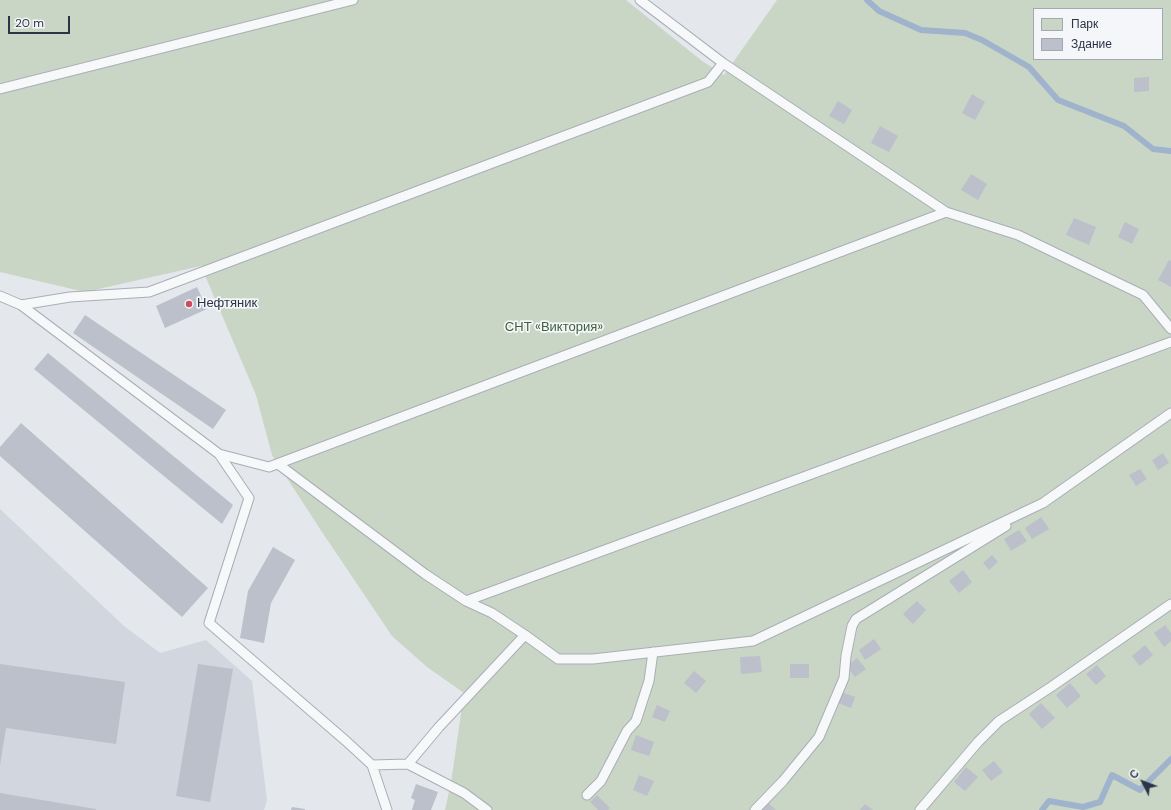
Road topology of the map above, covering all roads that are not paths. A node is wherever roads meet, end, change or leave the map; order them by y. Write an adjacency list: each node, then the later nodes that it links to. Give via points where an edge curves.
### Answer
1 (353, 0): 4 (lane)
2 (640, 0): 3 (lane)
3 (723, 63): 5 (lane); 7 (lane, via 708,82 149,292 70,297)
4 (0, 89)
5 (946, 212): 8 (lane, via 1018,235 1143,295); 12 (lane)
6 (0, 296): 7 (lane)
7 (21, 305): 11 (lane)
8 (1171, 329)
9 (1171, 342): 14 (lane)
10 (1171, 413): 13 (lane)
11 (219, 454): 12 (lane, via 269,467); 19 (lane, via 249,498 209,623)
12 (278, 464): 14 (lane, via 425,574)
13 (1043, 503): 17 (lane, via 753,641); 23 (lane, via 856,619 852,626 844,678 818,737)
14 (466, 601): 16 (lane, via 492,613)
15 (1171, 604): 24 (lane, via 999,721)
16 (525, 636): 17 (lane, via 558,659 593,659); 18 (lane)
17 (653, 652): 20 (lane, via 649,681 636,721 627,731 602,780)
18 (408, 764): 19 (lane); 22 (lane, via 464,792)
19 (372, 766): 21 (lane)
20 (587, 795)
21 (388, 810)
22 (487, 810)
23 (755, 810)
24 (920, 810)

